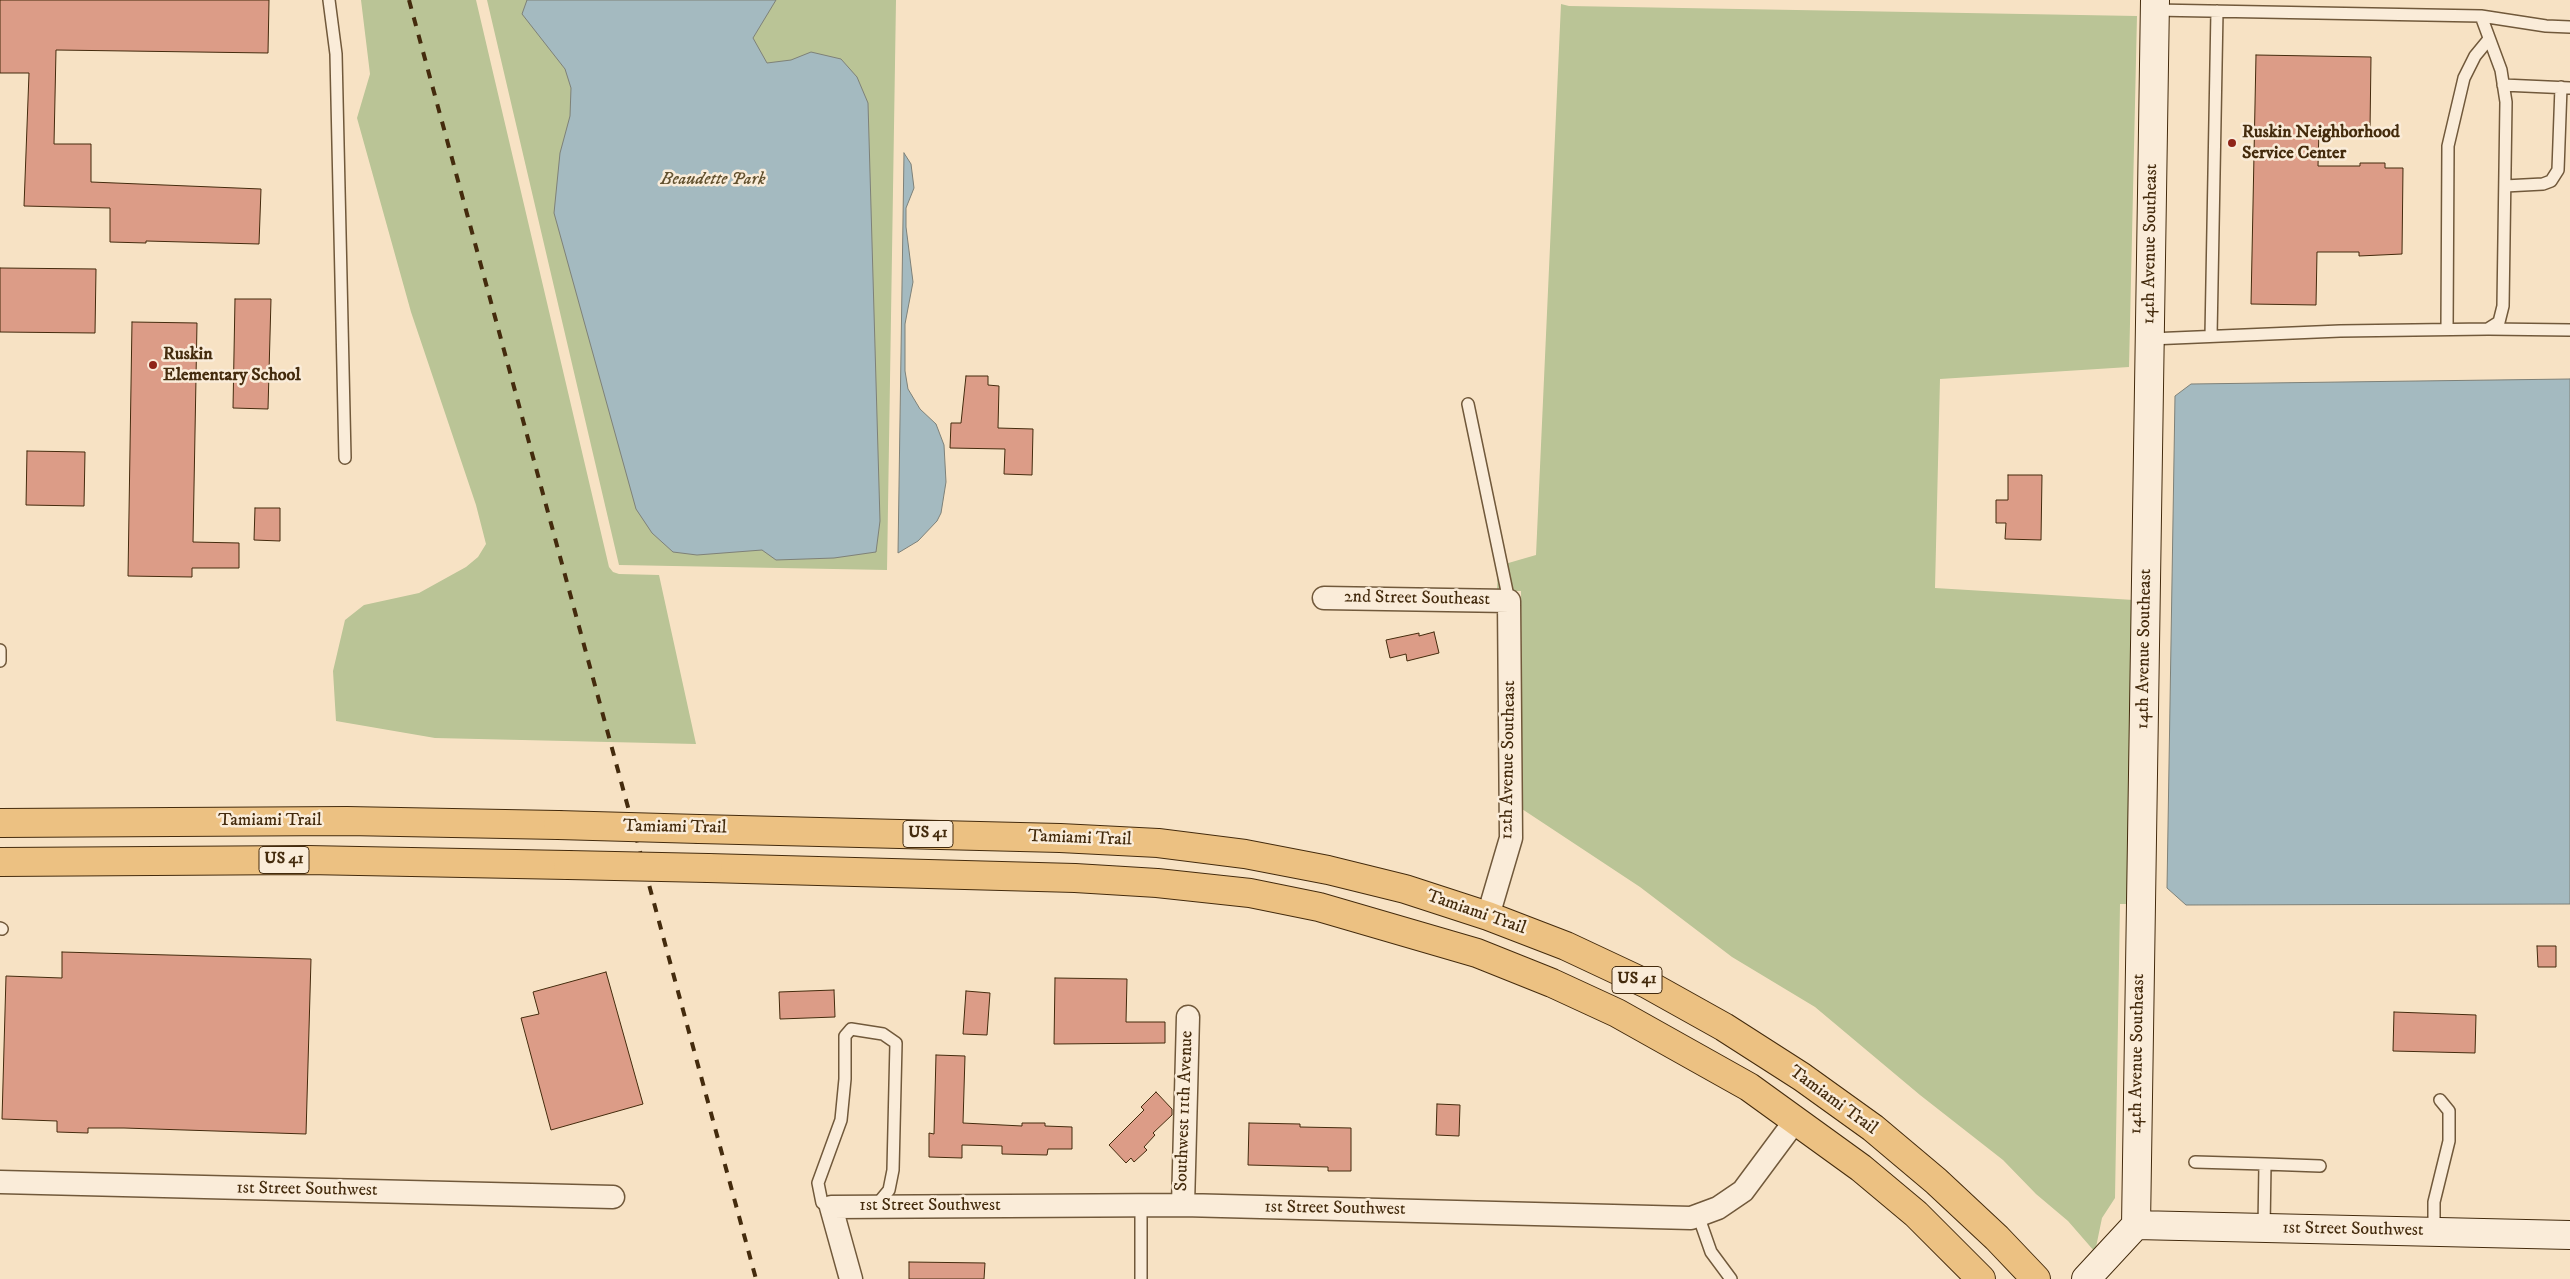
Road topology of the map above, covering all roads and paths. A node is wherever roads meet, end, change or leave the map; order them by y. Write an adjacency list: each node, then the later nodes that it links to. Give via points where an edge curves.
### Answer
1 (329, 0): 16 (lane, via 336,54)
2 (2154, 5): 3 (lane); 14 (street, 14th Avenue Southeast)
3 (2217, 11): 4 (lane); 13 (lane)
4 (2481, 16): 5 (lane); 6 (lane)
5 (2570, 27)
6 (2489, 38): 7 (lane); 10 (lane, via 2464,78 2448,146)
7 (2503, 85): 8 (lane); 9 (lane, via 2506,102)
8 (2566, 88): 9 (lane, via 2558,170 2550,181 2543,184)
9 (2504, 186): 11 (lane, via 2503,306 2499,322)
10 (2447, 329): 11 (lane); 13 (lane)
11 (2488, 329): 12 (lane)
12 (2570, 330)
13 (2211, 336): 14 (lane)
14 (2149, 339): 37 (street, 14th Avenue Southeast)
15 (1468, 404): 18 (lane)
16 (345, 458)
17 (1324, 598): 18 (street, 2nd Street Southeast)
18 (1509, 601): 23 (street, 12th Avenue Southeast, via 1511,838)
19 (0, 650): 20 (lane)
20 (0, 661)
21 (0, 823): 23 (main road, Tamiami Trail / US 41, bridge, via 347,821 1158,843 1245,854 1328,870 1405,889)
22 (0, 862): 26 (main road, US 41, bridge, via 287,860 708,868 1076,878 1250,893 1319,907 1477,953 1552,983 1692,1054 1749,1087)
23 (1488, 916): 45 (main road, Tamiami Trail / US 41, via 1566,946 1647,984 1724,1027 1802,1077 1873,1128 1936,1181)
24 (1188, 1017): 32 (street, Southwest 11th Avenue)
25 (2440, 1100): 39 (lane, via 2449,1112 2449,1141 2434,1202)
26 (1795, 1121): 36 (street, 1st Street Southwest, via 1743,1191 1718,1208); 41 (main road, US 41, via 1861,1168 1916,1214)
27 (2195, 1162): 28 (lane)
28 (2265, 1164): 29 (lane); 38 (lane)
29 (2320, 1166)
30 (0, 1182): 31 (street, 1st Street Southwest)
31 (613, 1197)
32 (1183, 1205): 33 (street, 1st Street Southwest); 36 (street, 1st Street Southwest, via 1690,1218)
33 (1141, 1206): 35 (street, 1st Street Southwest); 43 (lane)
34 (832, 1207): 35 (street, 1st Street Southwest); 35 (lane, via 822,1203 818,1183 841,1120 845,1036 851,1029 883,1034 896,1043 893,1170 889,1190); 42 (street)
35 (875, 1207)
36 (1698, 1215): 44 (lane, via 1711,1252)
37 (2136, 1225): 38 (street, 1st Street Southwest); 46 (street)
38 (2264, 1228): 39 (street, 1st Street Southwest)
39 (2434, 1232): 40 (street, 1st Street Southwest)
40 (2570, 1235)
41 (1977, 1277)
42 (851, 1279)
43 (1141, 1279)
44 (1731, 1279)
45 (2036, 1279)
46 (2086, 1279)

